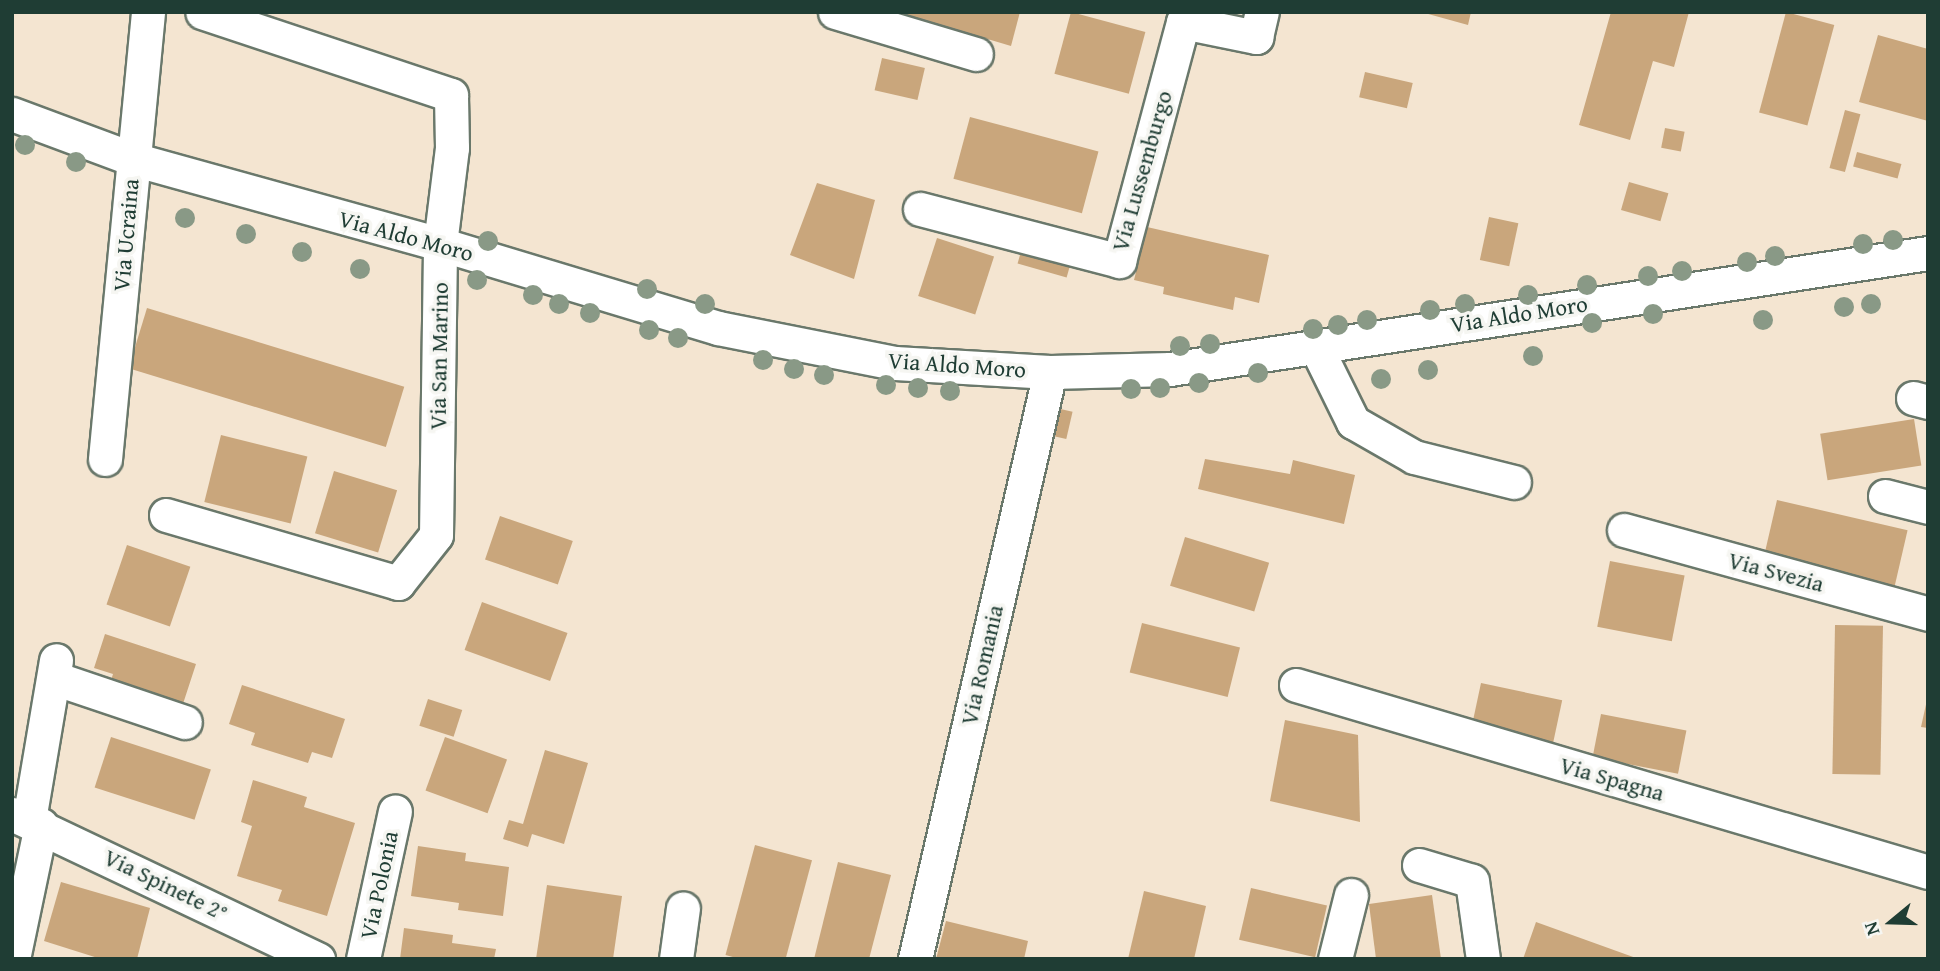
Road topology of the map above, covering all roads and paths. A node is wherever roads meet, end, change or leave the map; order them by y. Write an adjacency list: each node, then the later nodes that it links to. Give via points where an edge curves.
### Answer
1 (148, 12): 8 (street, Via Ucraina)
2 (202, 12): 10 (street, Via San Marino, via 451,95 452,148)
3 (835, 12): 6 (street)
4 (1262, 12): 5 (street, Via Lussemburgo, via 1256,37)
5 (1175, 17): 9 (street, Via Lussemburgo, via 1119,261)
6 (976, 54)
7 (12, 114): 8 (street, Via Aldo Moro)
8 (133, 159): 10 (street, Via Aldo Moro); 14 (street, Via Ucraina)
9 (920, 209)
10 (440, 244): 13 (street, Via Aldo Moro, via 718,328 895,363); 18 (street, Via San Marino, via 436,535 398,583)
11 (1928, 253): 12 (street, Via Aldo Moro)
12 (1315, 345): 13 (street, Via Aldo Moro, via 1170,369); 15 (street, via 1353,422 1414,457)
13 (1050, 372): 33 (street, Via Romania)
14 (105, 459)
15 (1514, 482)
16 (1885, 496): 17 (street)
17 (1928, 507)
18 (166, 515)
19 (1624, 530): 20 (street, Via Svezia)
20 (1928, 614)
21 (1296, 685): 26 (street, Via Spagna)
22 (185, 722): 24 (street, via 55,669)
23 (395, 811): 31 (street, Via Polonia)
24 (27, 819): 29 (street); 30 (street, Via Spinete 2°)
25 (1419, 865): 35 (street, via 1472,881)
26 (1928, 872)
27 (1351, 895): 34 (street)
28 (684, 908): 32 (street)
29 (13, 959)
30 (318, 959)
31 (363, 959)
32 (676, 959)
33 (915, 959)
34 (1335, 959)
35 (1483, 959)

